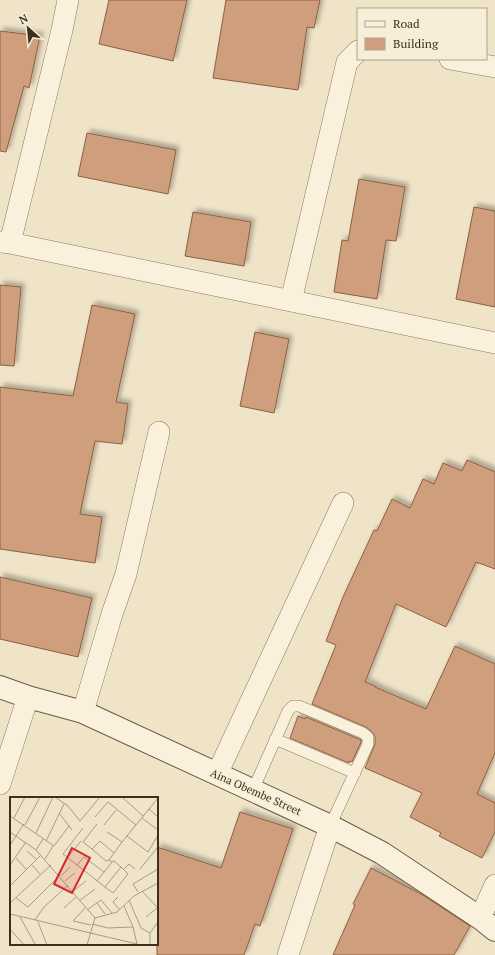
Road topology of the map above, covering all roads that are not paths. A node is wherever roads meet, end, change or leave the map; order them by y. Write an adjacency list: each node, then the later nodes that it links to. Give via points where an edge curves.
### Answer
1 (68, 0): 5 (street)
2 (357, 52): 6 (street, via 347,62)
3 (456, 60): 4 (street)
4 (495, 67)
5 (5, 243): 6 (street)
6 (291, 301): 7 (street)
7 (495, 344)
8 (159, 432): 12 (street, via 126,574)
9 (343, 503): 15 (street)
10 (0, 687): 11 (street, Aina Obembe Street)
11 (28, 698): 12 (street, Aina Obembe Street); 16 (street)
12 (82, 712): 15 (street, Aina Obembe Street)
13 (275, 739): 14 (lane); 14 (lane, via 288,710 293,706 299,706 363,733 368,737 368,744); 17 (lane)
14 (354, 773): 18 (lane)
15 (217, 774): 17 (street, Aina Obembe Street)
16 (0, 784)
17 (253, 790): 18 (street, Aina Obembe Street)
18 (330, 826): 20 (street, Aina Obembe Street, via 382,853); 21 (street)
19 (495, 885): 20 (street)
20 (487, 924)
21 (288, 955)

